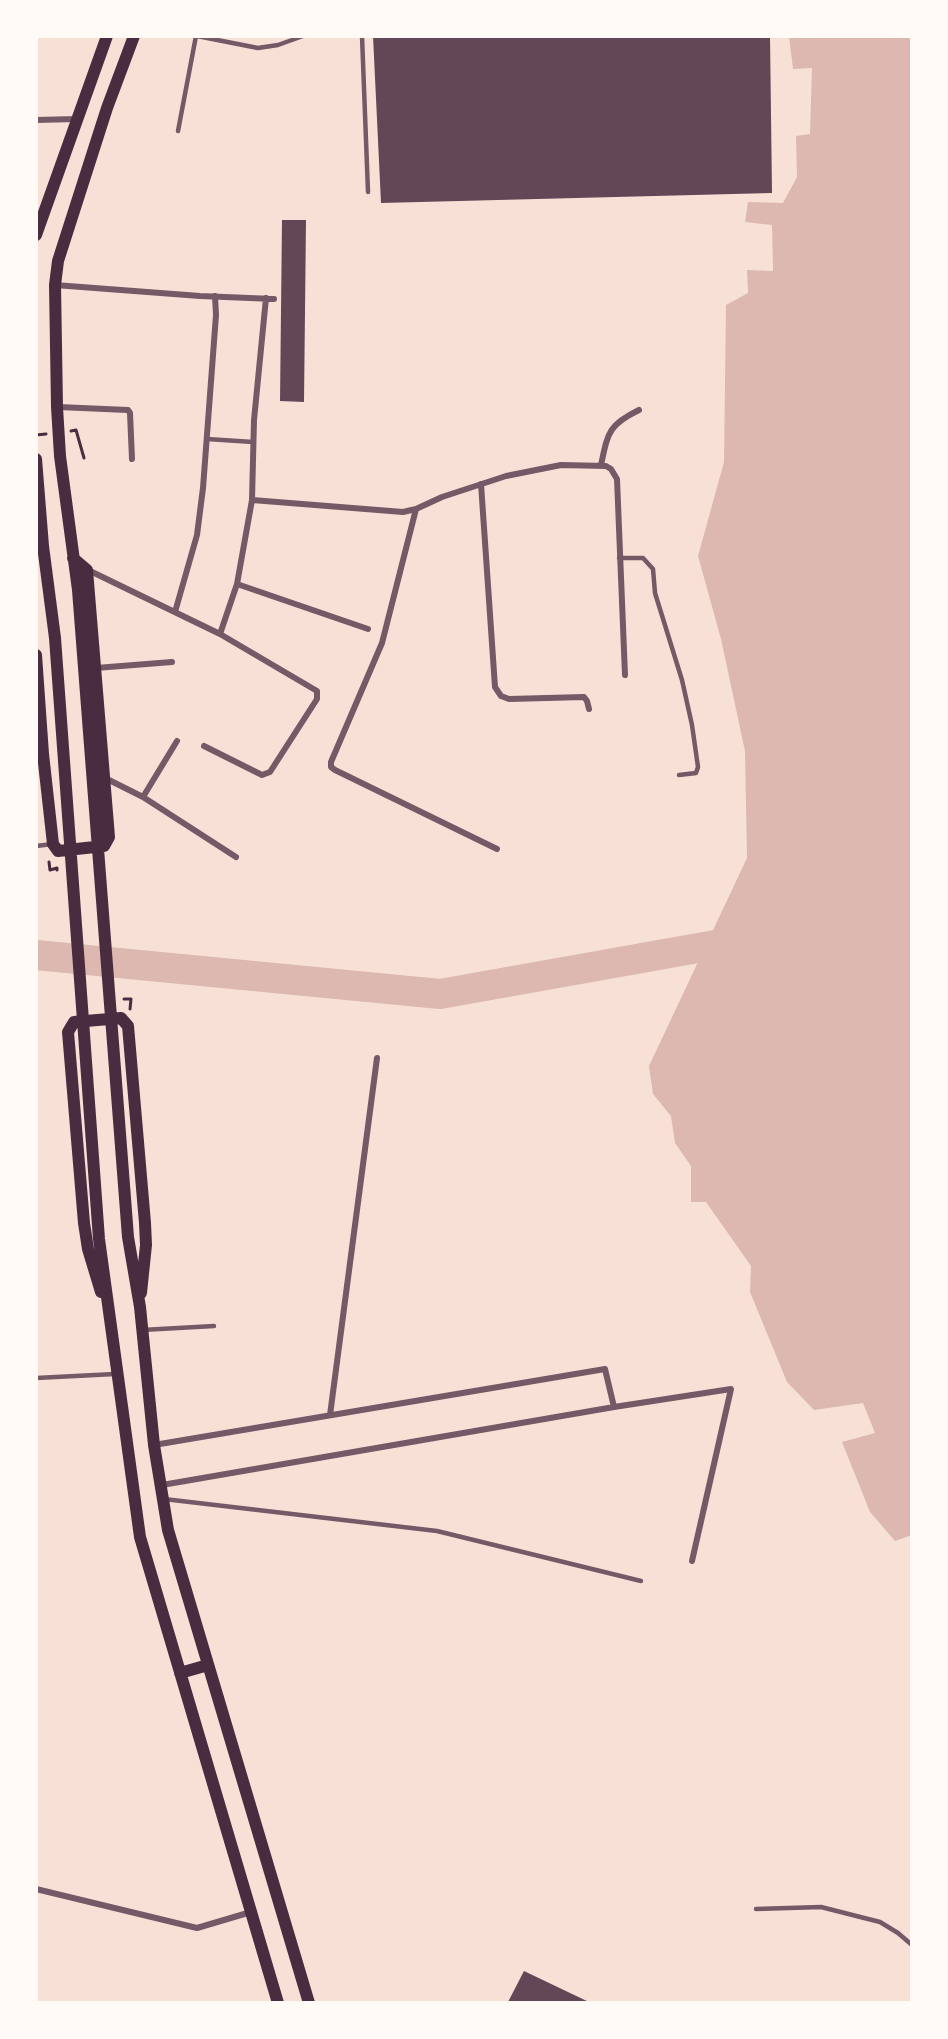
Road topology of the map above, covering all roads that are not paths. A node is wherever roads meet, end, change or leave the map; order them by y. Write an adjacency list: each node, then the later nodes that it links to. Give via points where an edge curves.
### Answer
1 (107, 36): 6 (main road)
2 (134, 36): 12 (main road, via 58,261)
3 (196, 36): 4 (lane, via 258,48); 8 (lane)
4 (303, 36)
5 (362, 36): 9 (lane)
6 (77, 119): 7 (street); 10 (main road)
7 (36, 120)
8 (178, 131)
9 (368, 192)
10 (38, 219): 11 (main road)
11 (36, 235)
12 (55, 285): 13 (street); 16 (main road)
13 (215, 296): 14 (street); 18 (street)
14 (266, 298): 15 (street); 19 (street)
15 (274, 299)
16 (57, 407): 21 (street, via 128,410); 28 (main road)
17 (639, 410): 22 (street, via 609,432)
18 (207, 439): 19 (lane); 33 (street, via 197,536)
19 (253, 442): 24 (street)
20 (36, 459): 26 (main road)
21 (132, 459)
22 (601, 465): 23 (street, via 561,465); 29 (street, via 611,469 617,479)
23 (482, 484): 25 (street); 40 (street, via 495,687 509,699 581,697 586,699)
24 (252, 500): 25 (street, via 403,512); 32 (street)
25 (416, 509): 48 (street, via 382,643 331,767)
26 (38, 518): 27 (main road)
27 (43, 546): 30 (main road); 52 (main road, via 55,638 99,1239)
28 (74, 558): 31 (main road); 51 (main road, via 128,1237)
29 (619, 558): 39 (street); 43 (lane, via 644,558 652,569 692,725 698,768 696,773)
30 (36, 566)
31 (87, 570): 33 (street); 38 (main road)
32 (237, 584): 34 (street); 35 (street)
33 (175, 612): 35 (street)
34 (368, 630)
35 (220, 634): 42 (street, via 305,682 317,691 317,699 267,775)
36 (36, 655): 46 (main road)
37 (172, 662): 38 (street)
38 (96, 668): 44 (main road)
39 (625, 675)
40 (589, 709)
41 (177, 741): 45 (street)
42 (204, 746)
43 (679, 775)
44 (105, 778): 45 (street); 46 (main road, via 109,837 104,846 58,851)
45 (143, 797): 49 (street)
46 (53, 844): 47 (lane)
47 (36, 846)
48 (497, 849)
49 (236, 857)
50 (377, 1058): 58 (street)
51 (140, 1307): 52 (main road, via 145,1234 128,1026 120,1018 74,1022 68,1032 84,1223 88,1250); 54 (main road)
52 (109, 1313): 55 (main road)
53 (214, 1326): 54 (lane)
54 (142, 1330): 59 (main road)
55 (118, 1374): 56 (lane); 65 (main road, via 140,1537)
56 (36, 1378)
57 (614, 1407): 58 (street, via 605,1369); 60 (street); 62 (street, via 731,1389)
58 (330, 1415): 59 (street)
59 (154, 1445): 60 (main road)
60 (162, 1485): 61 (main road)
61 (164, 1499): 63 (lane, via 437,1531); 64 (main road, via 168,1530)
62 (692, 1561)
63 (641, 1581)
64 (208, 1665): 65 (main road); 71 (main road)
65 (180, 1673): 68 (main road)
66 (36, 1890): 68 (street, via 197,1928)
67 (756, 1909): 69 (lane, via 821,1907 880,1922)
68 (251, 1912): 70 (main road)
69 (912, 1945)
70 (278, 2003)
71 (309, 2003)

